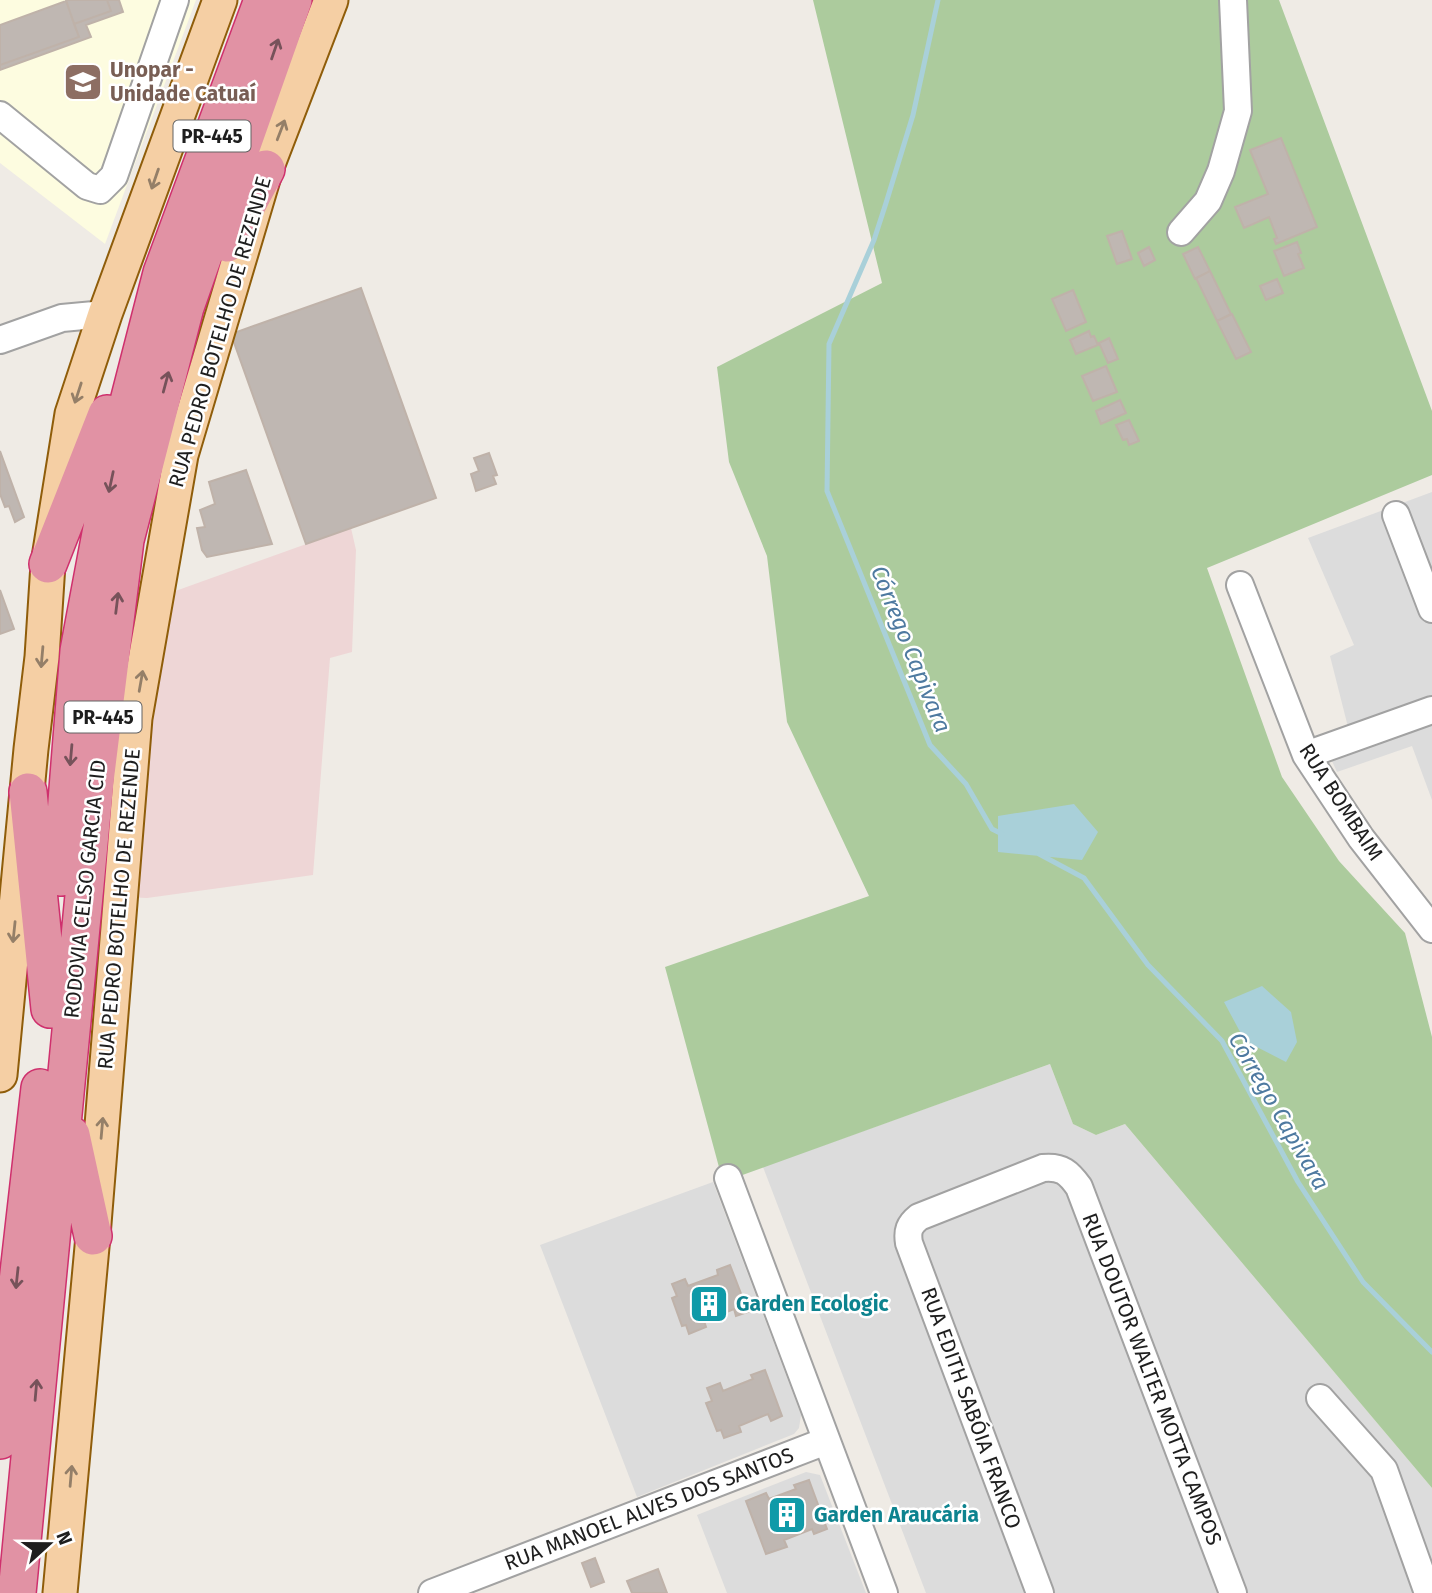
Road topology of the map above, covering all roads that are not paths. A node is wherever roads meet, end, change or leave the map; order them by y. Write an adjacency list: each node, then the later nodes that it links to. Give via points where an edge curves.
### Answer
1 (176, 0): 7 (street, via 114,176 100,190 87,186)
2 (220, 0): 11 (main road, one-way to 11)
3 (263, 0): 10 (highway, RODOVIA CELSO GARCIA CID / PR-445)
4 (293, 0): 12 (highway, RODOVIA CELSO GARCIA CID / PR-445, one-way to 4)
5 (331, 0): 8 (main road, RUA PEDRO BOTELHO DE REZENDE, one-way to 5)
6 (1233, 0): 9 (street, via 1238,111 1222,171 1208,201)
7 (0, 115)
8 (266, 169): 12 (highway); 28 (main road, RUA PEDRO BOTELHO DE REZENDE, one-way to 8, via 135,718 181,455)
9 (1181, 232)
10 (162, 273): 15 (highway); 22 (highway, RODOVIA CELSO GARCIA CID / PR-445, one-way to 22, via 120,436 79,651)
11 (104, 314): 13 (street, via 62,318); 15 (main road, one-way to 15, via 72,414)
12 (179, 334): 25 (highway, RODOVIA CELSO GARCIA CID / PR-445, one-way to 12, via 125,540)
13 (0, 340)
14 (1396, 515): 17 (street)
15 (48, 564): 20 (main road, PR-445, one-way to 20)
16 (1240, 585): 19 (street, RUA BOMBAIM)
17 (1432, 609)
18 (1432, 710): 19 (street)
19 (1306, 755): 21 (street, RUA BOMBAIM, via 1361,838)
20 (28, 792): 22 (highway); 23 (main road, PR-445, one-way to 23)
21 (1428, 919)
22 (50, 1009): 30 (highway, RODOVIA CELSO GARCIA CID / PR-445, one-way to 30)
23 (2, 1035): 24 (main road, PR-445)
24 (0, 1075)
25 (63, 1100): 28 (highway); 32 (highway, RODOVIA CELSO GARCIA CID / PR-445, one-way to 25)
26 (1063, 1170): 36 (street, RUA EDITH SABÓIA FRANCO, via 1043,1168 928,1212 911,1223 908,1233); 37 (street, RUA DOUTOR WALTER MOTTA CAMPOS, via 1079,1187)
27 (729, 1178): 31 (street)
28 (93, 1236): 33 (main road, RUA PEDRO BOTELHO DE REZENDE, one-way to 28)
29 (1320, 1398): 38 (street, via 1384,1470)
30 (0, 1440)
31 (826, 1441): 34 (street, RUA MANOEL ALVES DOS SANTOS); 35 (street)
32 (17, 1593)
33 (60, 1593)
34 (432, 1593)
35 (884, 1593)
36 (1040, 1593)
37 (1233, 1593)
38 (1428, 1593)

